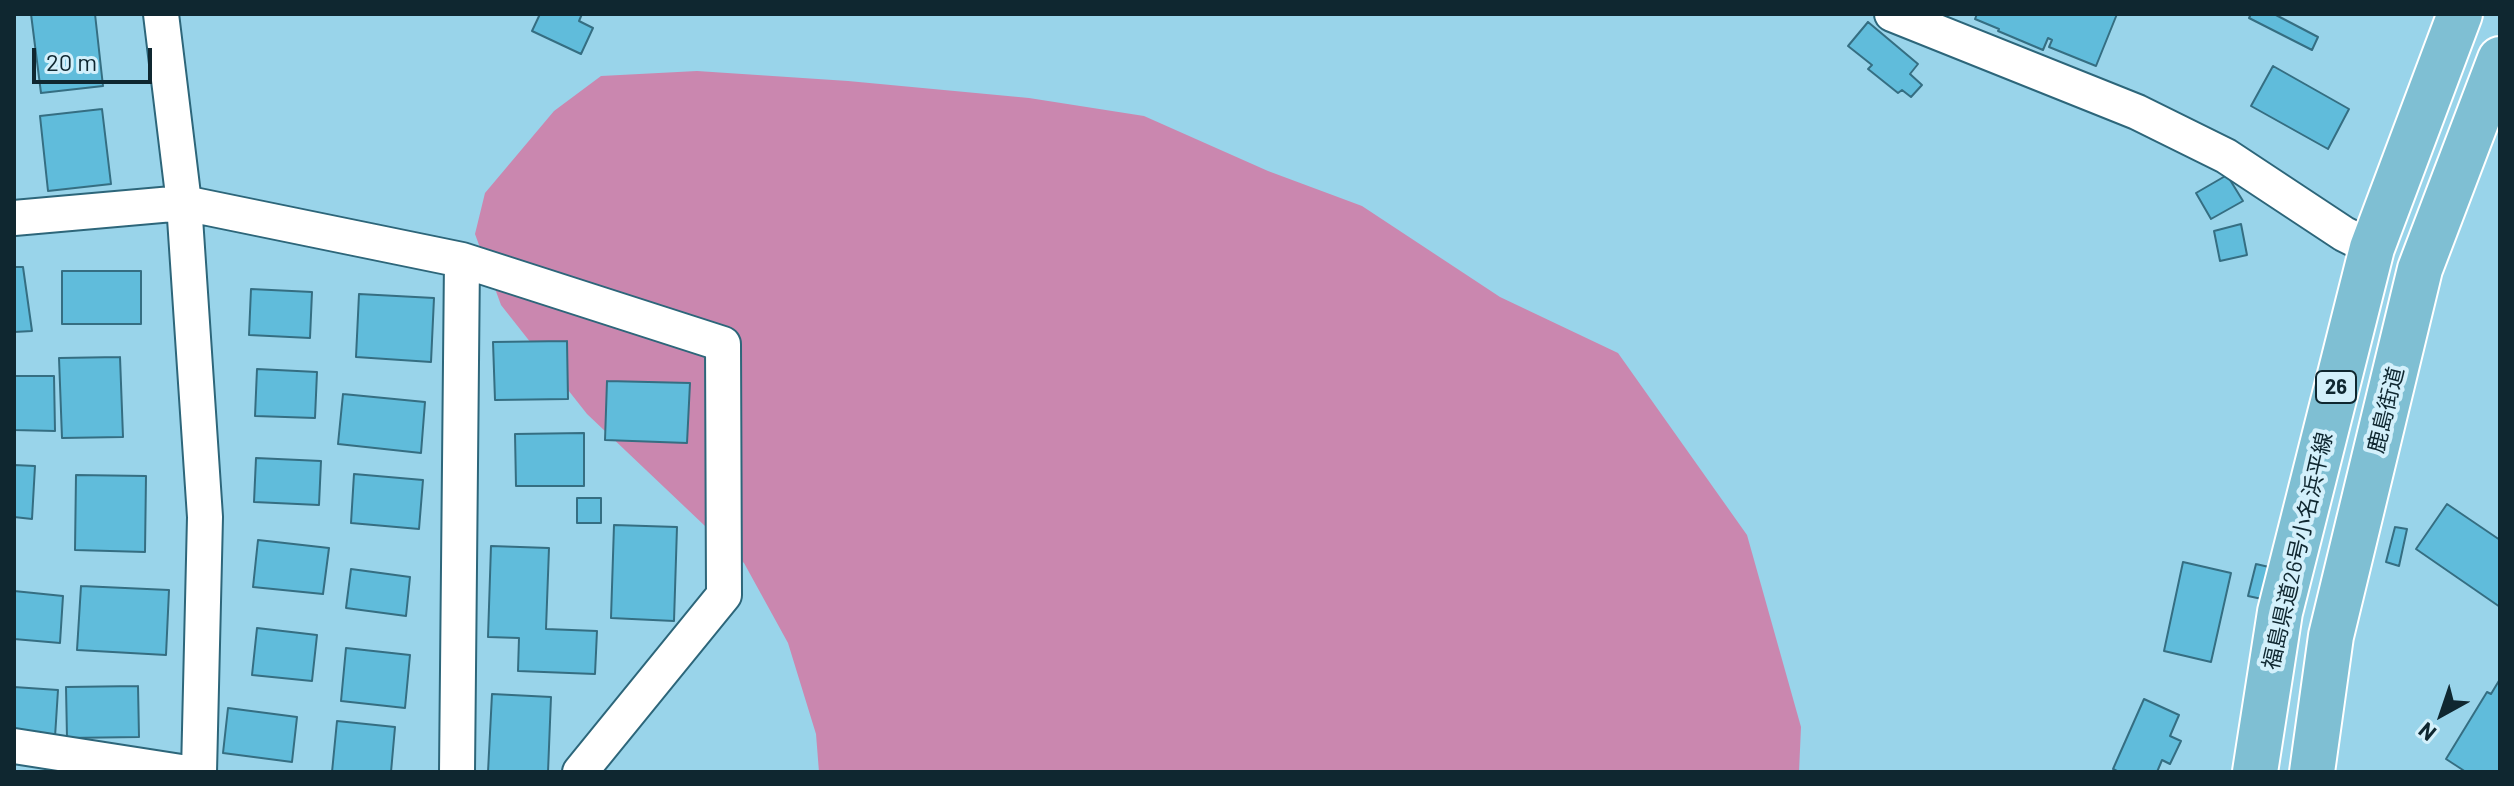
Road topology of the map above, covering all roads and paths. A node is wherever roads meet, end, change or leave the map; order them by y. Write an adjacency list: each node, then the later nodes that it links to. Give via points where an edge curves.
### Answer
1 (161, 14): 5 (street)
2 (1892, 14): 7 (street, via 2137,112 2226,156)
3 (2460, 14): 7 (main road, 福島県道26号小名浜平線 / 26)
4 (2500, 59): 15 (main road, 鹿島街道 / 26, via 2420,269 2331,636)
5 (184, 203): 6 (street); 8 (street); 11 (street, via 205,517)
6 (14, 218)
7 (2372, 248): 14 (main road, 福島県道26号小名浜平線 / 26, via 2280,612)
8 (462, 260): 12 (street); 13 (street, via 723,344 724,595)
9 (14, 746): 10 (street)
10 (181, 772)
11 (199, 772)
12 (457, 772)
13 (580, 772)
14 (2255, 772)
15 (2312, 772)

